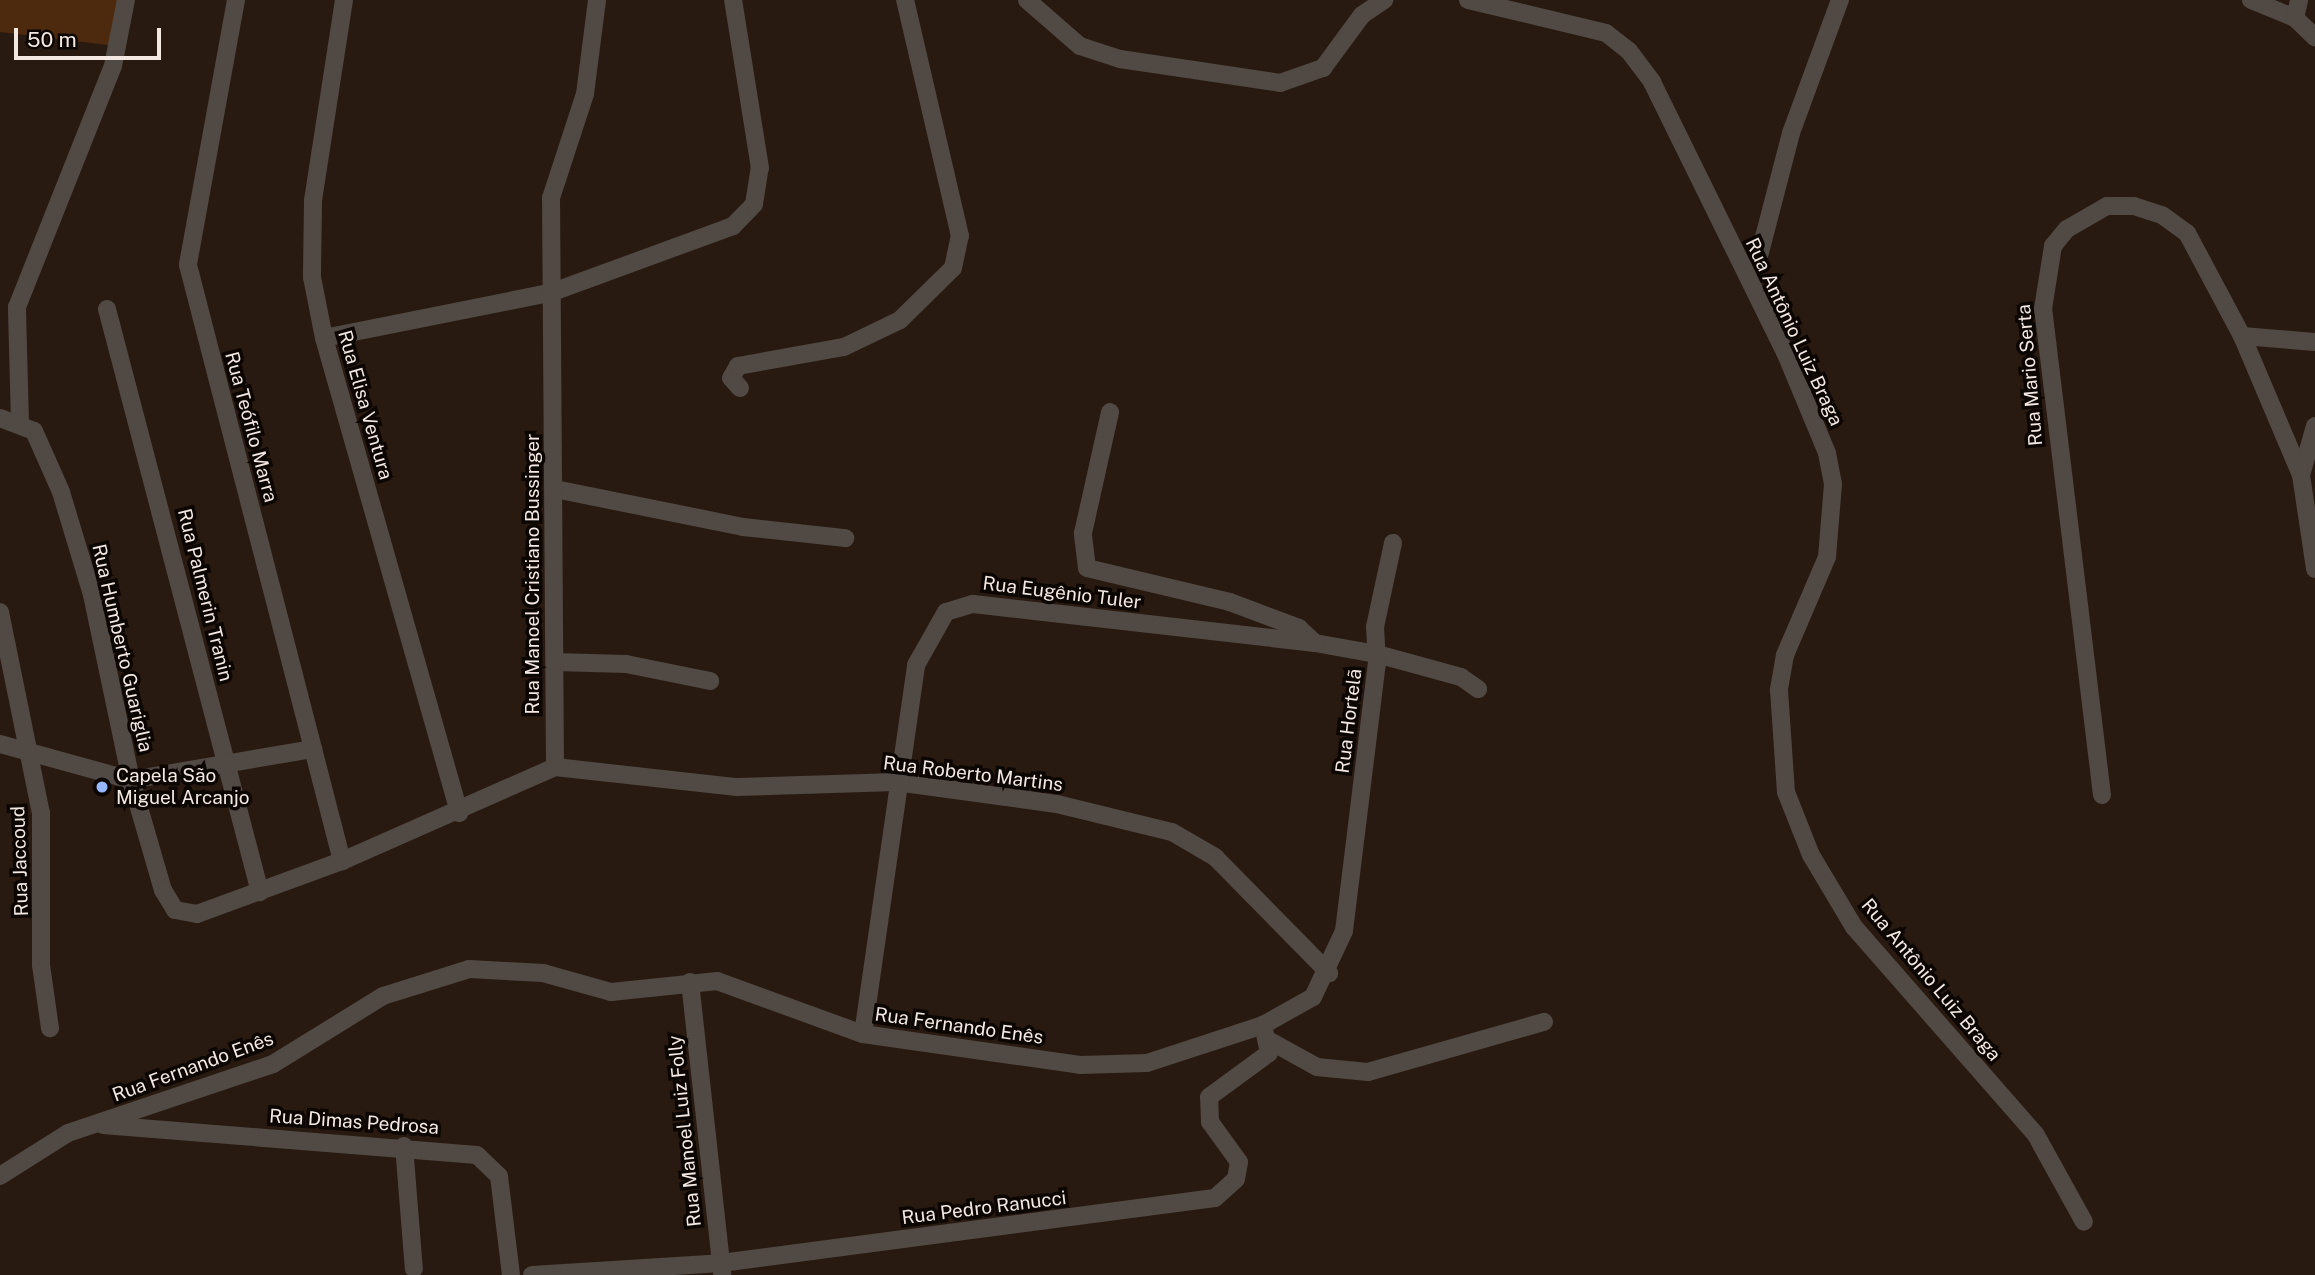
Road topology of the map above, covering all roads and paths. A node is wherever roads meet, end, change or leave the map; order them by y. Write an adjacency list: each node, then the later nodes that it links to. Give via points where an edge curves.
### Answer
1 (126, 0): 23 (street, via 113,66 17,307)
2 (236, 0): 37 (street, Rua Teófilo Marra, via 188,265)
3 (344, 0): 18 (street, Rua Elisa Ventura, via 310,240)
4 (597, 0): 15 (street, Rua Manoel Cristiano Bussinger, via 585,94 551,198)
5 (733, 0): 15 (street, via 754,106 760,168 754,204 733,226 696,244)
6 (905, 0): 20 (street, via 960,236 953,268 900,320 844,347 738,366 731,378)
7 (1027, 0): 8 (street, via 1080,46 1120,59 1280,83 1323,68 1362,15)
8 (1384, 0)
9 (1468, 0): 14 (street, Rua Antônio Luiz Braga, via 1619,40 1652,82)
10 (1840, 0): 14 (street, via 1791,133)
11 (2251, 0): 12 (street)
12 (2297, 9): 13 (street)
13 (2315, 37)
14 (1752, 283): 57 (street, Rua Antônio Luiz Braga, via 1815,421 1833,484 1826,557 1785,655 1779,690 1786,792 1811,855 1854,927 2036,1135)
15 (550, 293): 18 (street); 26 (street, Rua Manoel Cristiano Bussinger)
16 (107, 309): 39 (street, Rua Palmerin Tranin)
17 (2242, 336): 19 (street); 25 (street, Rua Mario Serta); 43 (street, Rua Mario Serta, via 2187,233 2162,215 2107,206 2067,229 2053,246 2043,309 2049,381)
18 (324, 338): 44 (street, Rua Elisa Ventura)
19 (2315, 342)
20 (740, 388)
21 (1110, 412): 31 (street, Rua Eugênio Tuler, via 1083,533 1087,568 1230,602 1299,628)
22 (0, 418): 23 (street)
23 (20, 424): 41 (street, Rua Humberto Guariglia, via 41,441 61,492 92,595)
24 (2315, 426): 25 (street)
25 (2308, 474): 29 (street)
26 (555, 489): 27 (street, via 743,527); 33 (street, Rua Manoel Cristiano Bussinger)
27 (845, 538)
28 (1393, 543): 32 (street, Rua Hortelã, via 1376,627)
29 (2315, 569)
30 (0, 612): 38 (street, Rua Jaccoud)
31 (1315, 643): 32 (street, Rua Eugênio Tuler); 42 (street, Rua Eugênio Tuler, via 956,606 936,624 921,651)
32 (1377, 654): 35 (street, Rua Eugênio Tuler, via 1461,677); 47 (street, Rua Hortelã)
33 (555, 662): 34 (street, via 626,664); 40 (street, Rua Manoel Cristiano Bussinger)
34 (710, 681)
35 (1478, 689)
36 (0, 744): 38 (street)
37 (313, 749): 39 (street); 45 (street, Rua Teófilo Marra)
38 (34, 754): 41 (street); 51 (street, Rua Jaccoud)
39 (228, 766): 41 (street); 46 (street, Rua Palmerin Tranin)
40 (555, 767): 42 (street, Rua Roberto Martins, via 737,787); 44 (street)
41 (131, 780): 46 (street, Rua Humberto Guariglia, via 163,891 175,910 197,914)
42 (895, 782): 48 (street, Rua Roberto Martins, via 1057,804 1172,832 1215,857); 53 (street, Rua Eugênio Tuler)
43 (2102, 795)
44 (459, 813): 45 (street)
45 (342, 861): 46 (street)
46 (260, 892)
47 (1349, 905): 48 (street, Rua Fernando Enês)
48 (1329, 973): 52 (street, Rua Fernando Enês, via 1304,1005)
49 (690, 982): 53 (street, Rua Fernando Enês, via 744,987); 54 (street, Rua Fernando Enês, via 611,992 499,967 448,974 383,996 273,1064); 59 (street, Rua Manoel Luiz Folly)
50 (1544, 1022): 52 (street, via 1368,1072 1317,1066)
51 (50, 1028)
52 (1267, 1033): 53 (street, Rua Fernando Enês, via 1111,1066); 59 (street, Rua Pedro Ranucci, via 1265,1057 1209,1097 1210,1122 1239,1162 1236,1179 1215,1198)
53 (863, 1034)
54 (96, 1125): 55 (street, Rua Dimas Pedrosa); 56 (street, Rua Fernando Enês, via 40,1148)
55 (404, 1146): 58 (street); 60 (street, Rua Dimas Pedrosa, via 467,1152 491,1163 506,1204)
56 (0, 1176)
57 (2084, 1222)
58 (414, 1269)
59 (722, 1269): 61 (street, Rua Pedro Ranucci)
60 (511, 1275)
61 (533, 1275)

